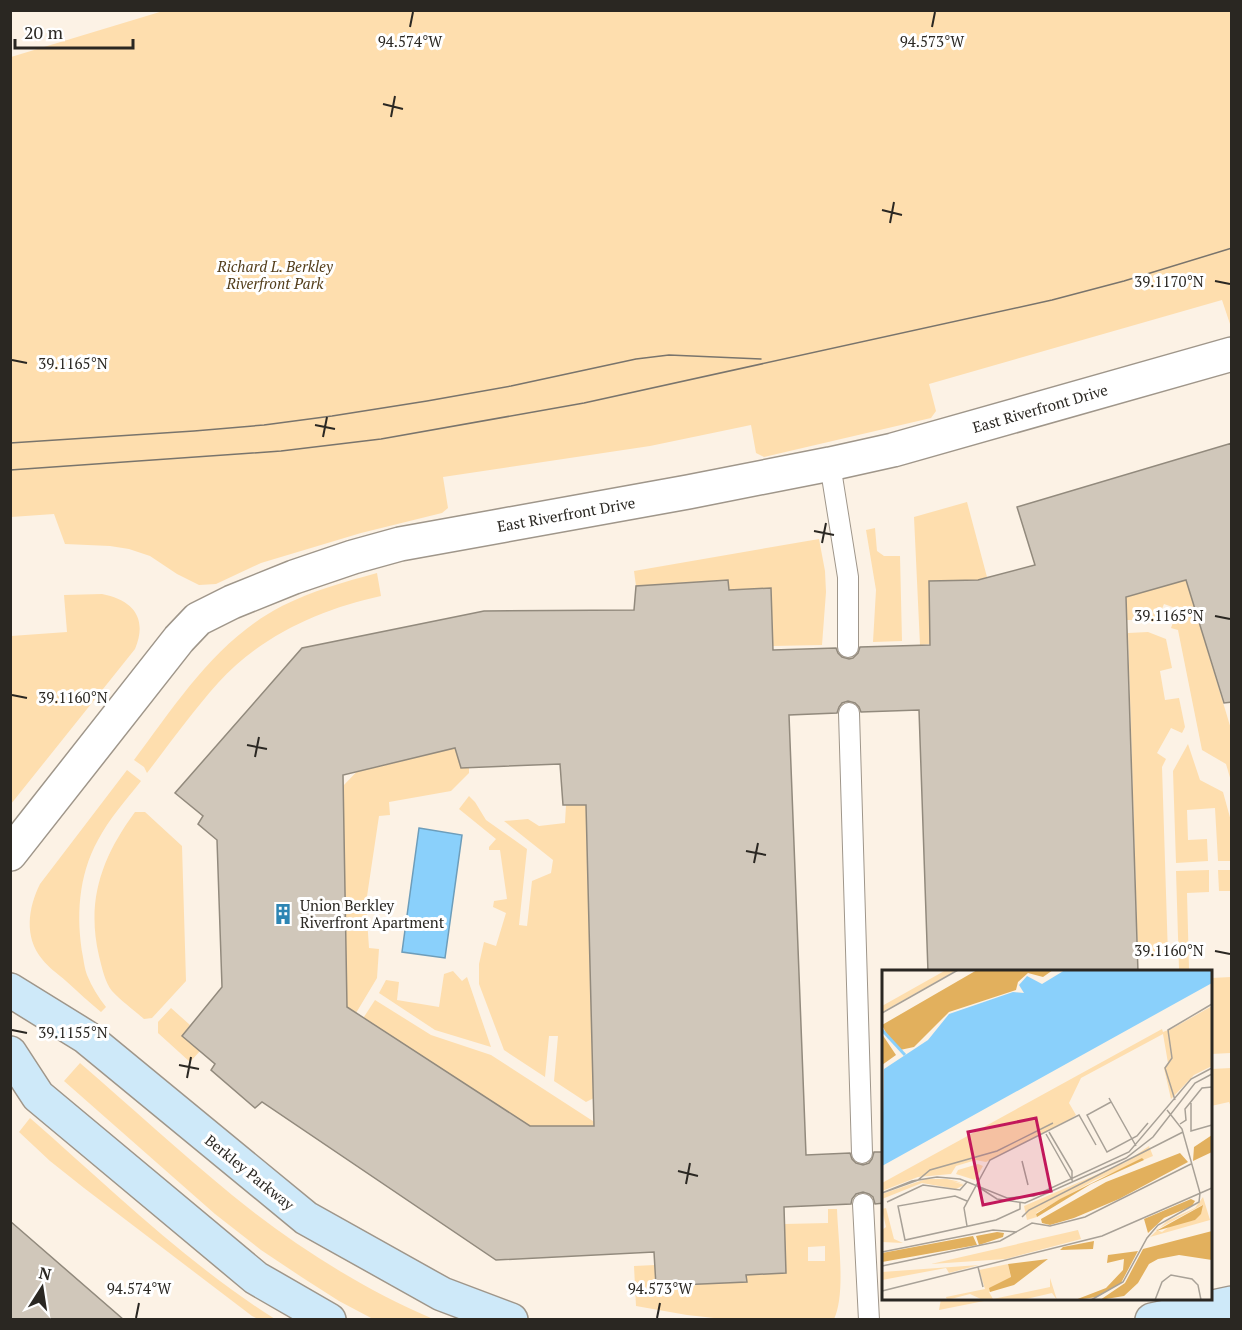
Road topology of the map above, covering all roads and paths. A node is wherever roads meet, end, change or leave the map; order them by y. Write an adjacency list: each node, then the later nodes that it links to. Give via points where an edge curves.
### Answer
1 (1232, 354): 2 (street, East Riverfront Drive)
2 (830, 464): 3 (lane, via 848,577); 5 (street, East Riverfront Drive, via 400,544 294,577 232,602 198,619 179,639)
3 (848, 647)
4 (849, 713): 8 (lane)
5 (10, 854)
6 (10, 990): 12 (main road, Berkley Parkway, via 86,1037 306,1218 442,1294)
7 (10, 1053): 11 (main road, via 38,1096 256,1278)
8 (862, 1153)
9 (863, 1204): 13 (lane)
10 (1232, 1303): 14 (main road)
11 (329, 1320)
12 (511, 1320)
13 (869, 1320)
14 (1152, 1320)

